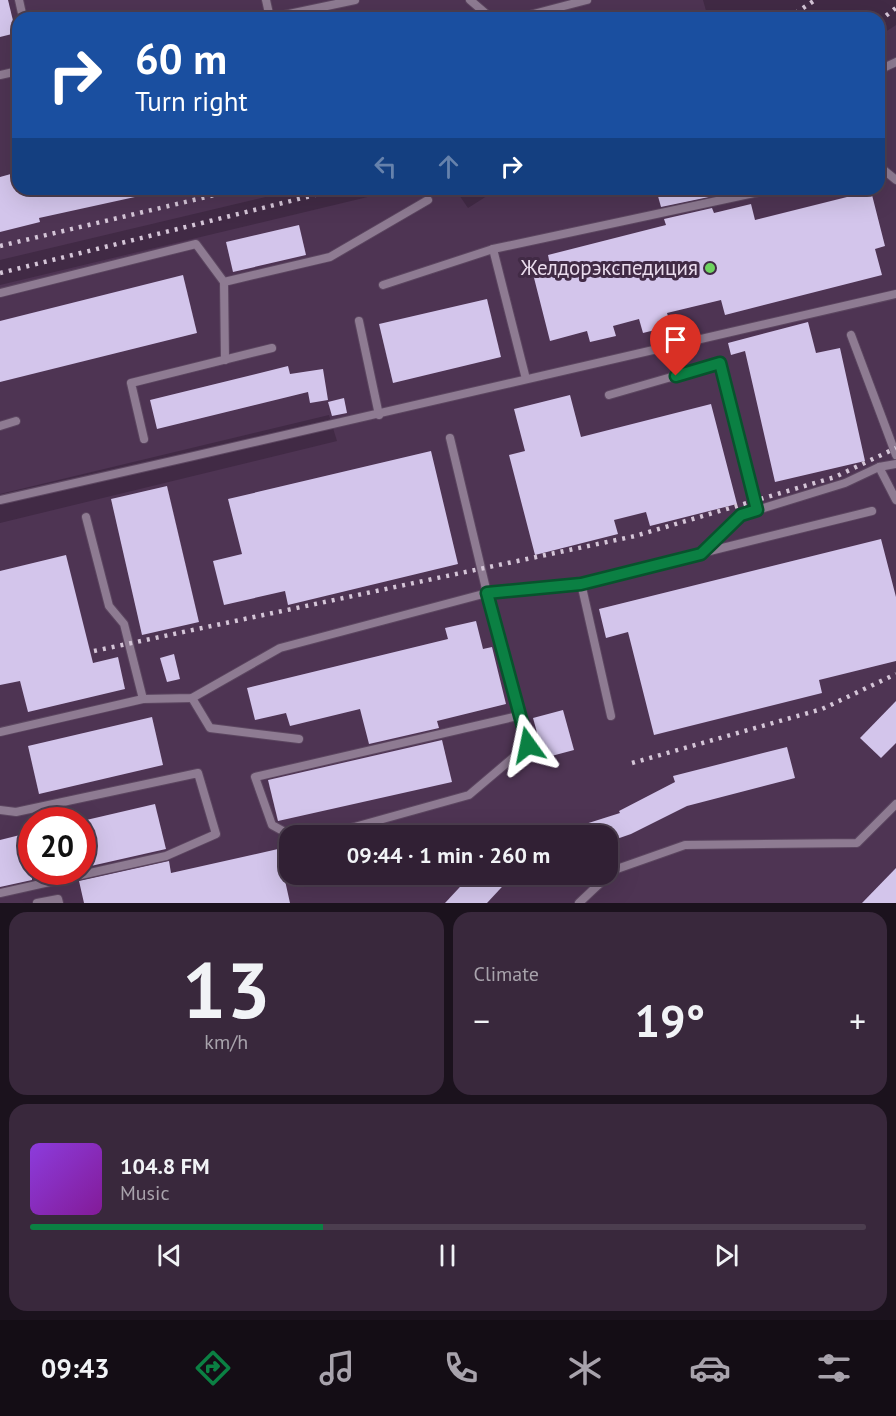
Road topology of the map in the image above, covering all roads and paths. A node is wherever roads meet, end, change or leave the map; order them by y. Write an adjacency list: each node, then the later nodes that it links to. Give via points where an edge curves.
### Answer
1 (355, 0): 4 (lane)
2 (470, 0): 5 (lane)
3 (587, 0): 6 (lane)
4 (298, 12)
5 (485, 12)
6 (550, 12)
7 (745, 195): 9 (lane)
8 (428, 200): 10 (lane, via 330,257)
9 (493, 249): 11 (lane); 18 (lane)
10 (224, 282): 12 (lane, via 196,244); 17 (lane)
11 (383, 285)
12 (0, 294)
13 (896, 294): 18 (lane)
14 (359, 321): 20 (lane)
15 (851, 335): 25 (lane)
16 (272, 348): 17 (lane)
17 (225, 360): 24 (lane, via 131,383)
18 (526, 379): 20 (lane)
19 (609, 395): 30 (lane, via 720,363)
20 (379, 415): 28 (lane)
21 (16, 422): 22 (lane)
22 (0, 426)
23 (450, 438): 35 (lane)
24 (144, 439)
25 (896, 455)
26 (896, 464): 27 (lane)
27 (879, 467): 29 (lane); 30 (lane, via 845,483)
28 (0, 500)
29 (896, 500)
30 (757, 510): 33 (lane, via 741,515)
31 (872, 512): 33 (lane)
32 (86, 517): 37 (lane, via 109,606 124,624)
33 (701, 554): 34 (lane)
34 (581, 584): 35 (lane); 39 (lane)
35 (487, 593): 36 (lane, via 280,648); 38 (lane)
36 (192, 698): 37 (lane); 41 (lane, via 210,728)
37 (143, 699): 40 (lane)
38 (522, 715): 44 (lane, via 528,745 469,795); 45 (lane, via 255,777 272,825)
39 (611, 717)
40 (0, 732)
41 (299, 740)
42 (896, 804): 49 (lane, via 856,843 685,845 615,870)
43 (0, 810): 46 (lane, via 16,812 198,773 216,834 166,856)
44 (361, 825)
45 (279, 829)
46 (0, 893)
47 (37, 903): 48 (lane, via 58,899)
48 (58, 903)
49 (579, 903)

